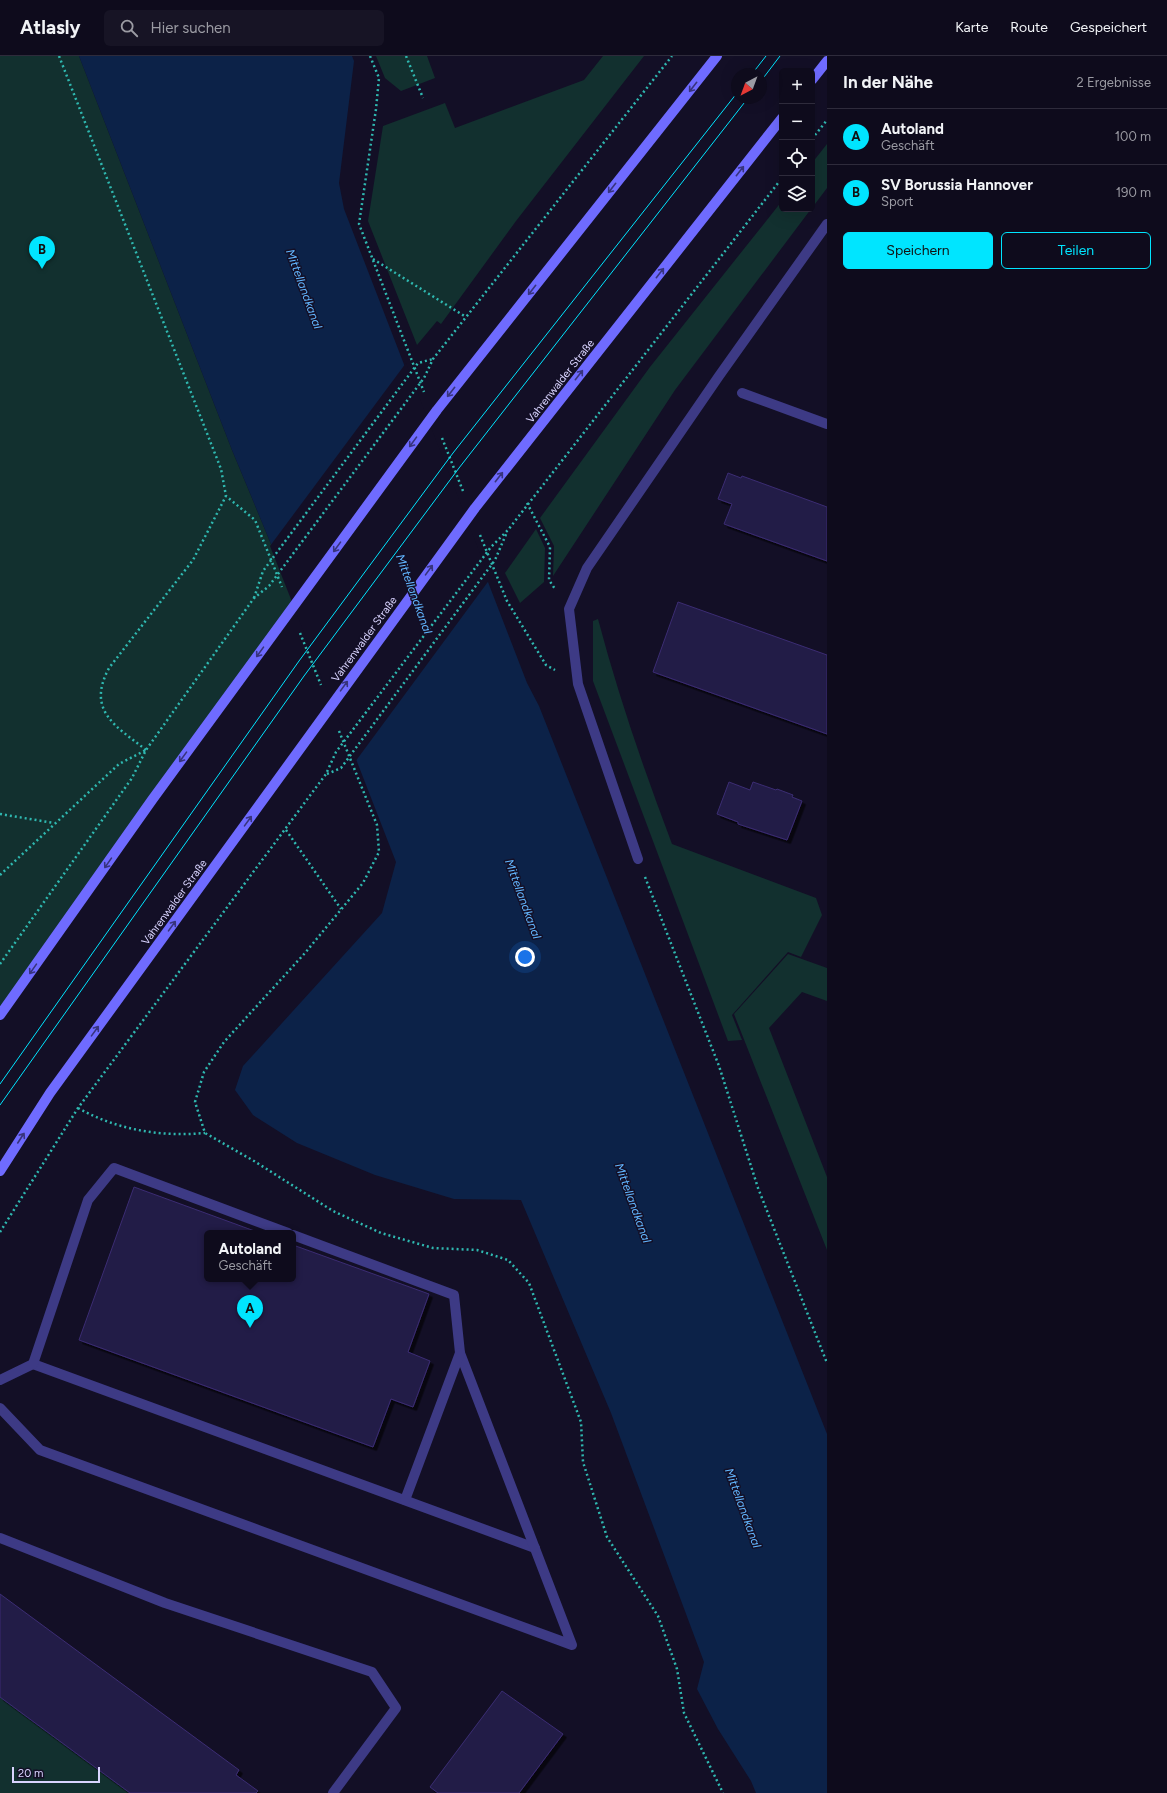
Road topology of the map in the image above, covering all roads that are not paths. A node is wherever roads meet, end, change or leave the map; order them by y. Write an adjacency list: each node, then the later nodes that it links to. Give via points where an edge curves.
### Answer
1 (717, 56): 9 (main road, one-way to 9, via 436,410 152,800)
2 (827, 61): 3 (main road)
3 (815, 76)
4 (779, 122): 10 (main road, Vahrenwalder Straße, one-way to 4, via 50,1093 475,508)
5 (827, 224): 8 (lane, via 587,568 569,609 578,684)
6 (742, 393): 7 (lane)
7 (827, 424)
8 (638, 859)
9 (0, 1015)
10 (0, 1170)
11 (280, 1230): 14 (lane, via 114,1168 88,1200)
12 (296, 1236): 13 (lane, via 454,1295)
13 (460, 1352): 17 (lane); 19 (lane)
14 (33, 1364): 15 (lane); 17 (lane)
15 (0, 1380)
16 (0, 1408): 19 (lane, via 40,1450 572,1645)
17 (405, 1500): 19 (lane)
18 (0, 1538): 20 (lane, via 165,1603 372,1672 396,1708)
19 (535, 1548)
20 (333, 1793)

